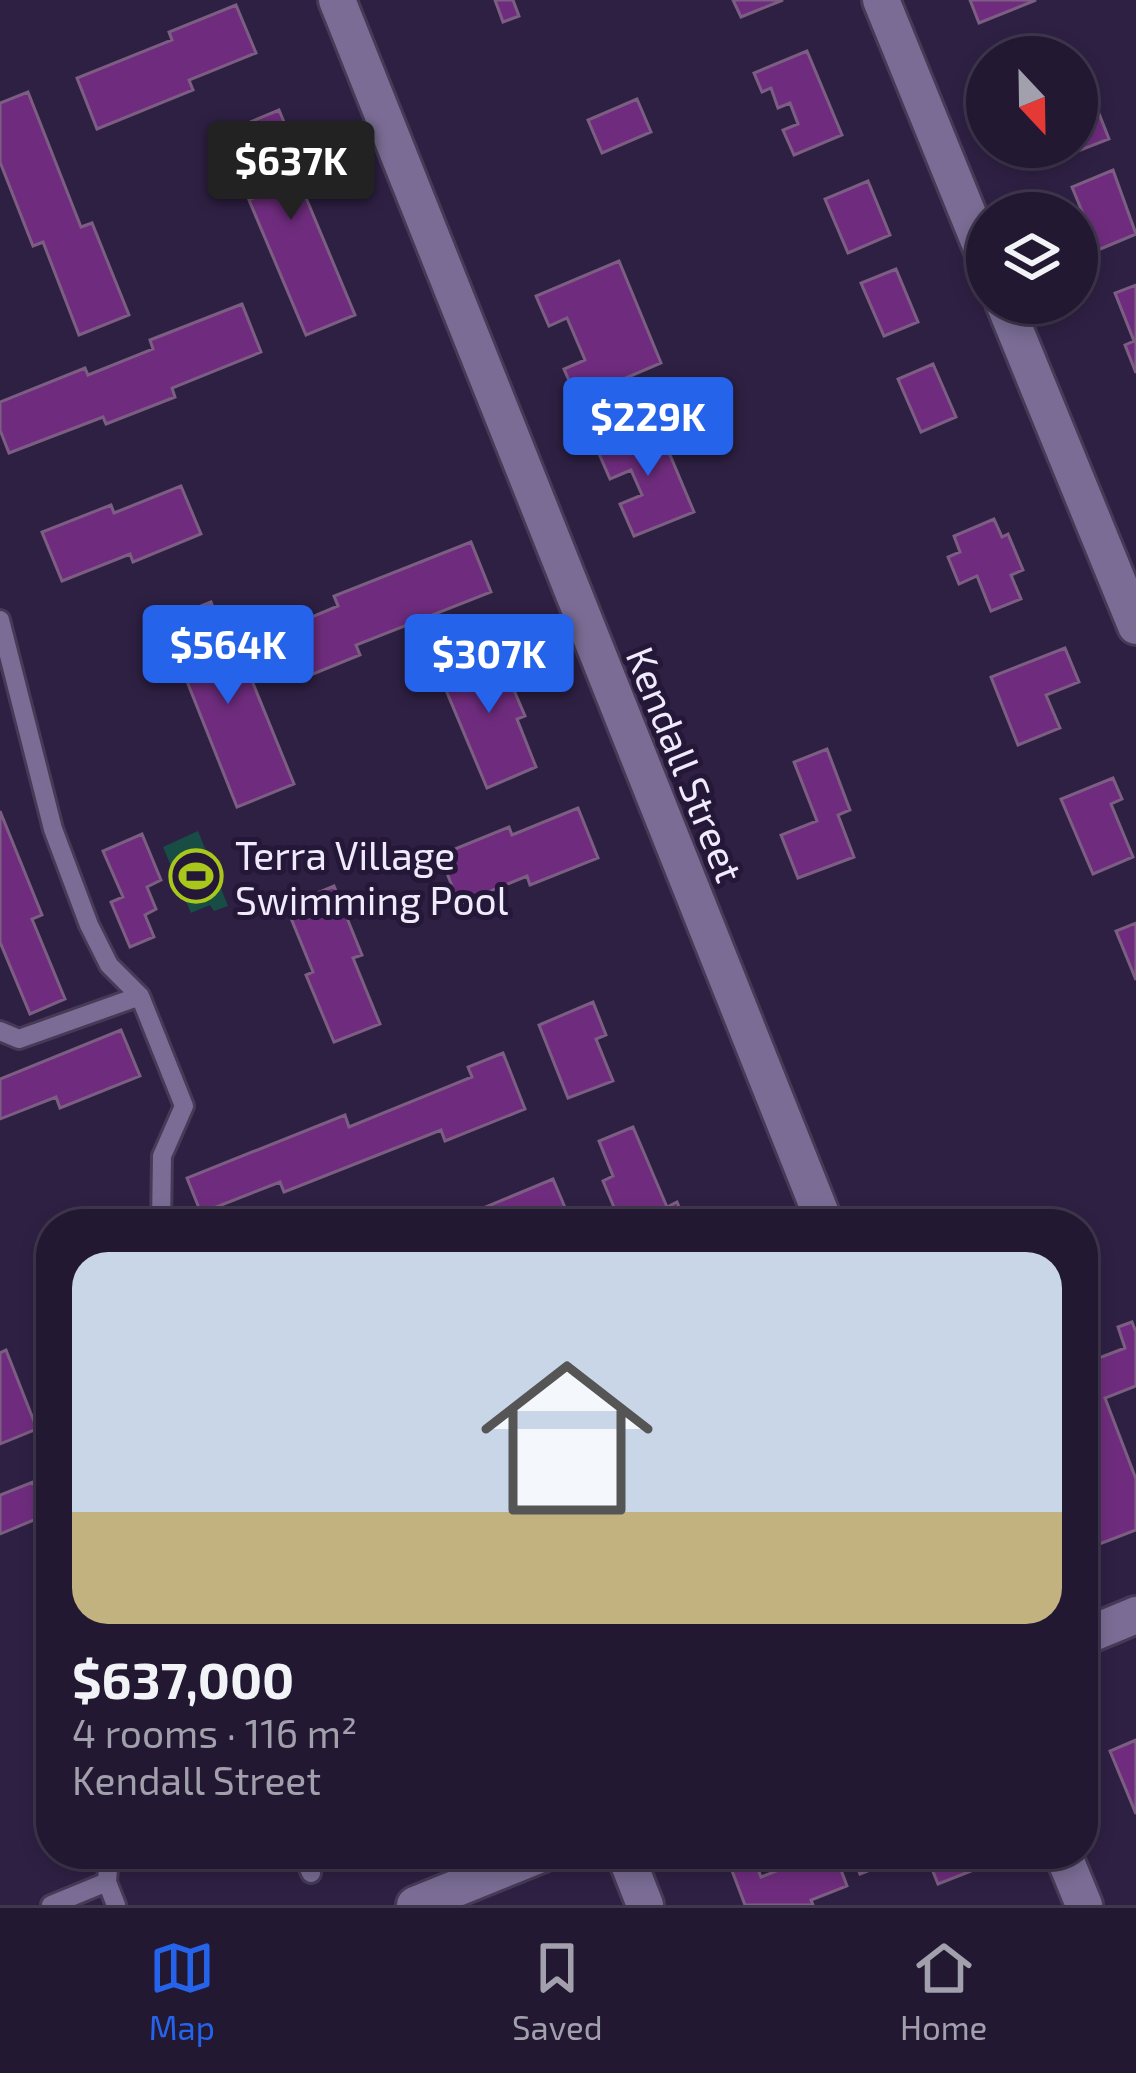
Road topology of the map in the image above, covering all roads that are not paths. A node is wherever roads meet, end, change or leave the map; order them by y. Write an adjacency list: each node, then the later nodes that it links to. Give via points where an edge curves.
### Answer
1 (337, 0): 10 (street, Kendall Street)
2 (881, 0): 3 (street)
3 (966, 209)
4 (1013, 324): 6 (street)
5 (0, 620): 7 (lane, via 53,829 109,965)
6 (1136, 626)
7 (140, 996): 8 (lane, via 19,1039); 9 (lane, via 184,1106 162,1156)
8 (0, 1031)
9 (161, 1209)
10 (819, 1209)
11 (1136, 1616): 12 (street)
12 (1098, 1630)
13 (108, 1869): 17 (lane)
14 (504, 1869): 20 (street)
15 (631, 1869): 21 (street)
16 (1069, 1869): 22 (street)
17 (107, 1882): 18 (lane); 19 (lane)
18 (50, 1905)
19 (116, 1905)
20 (415, 1905)
21 (645, 1905)
22 (1084, 1905)

